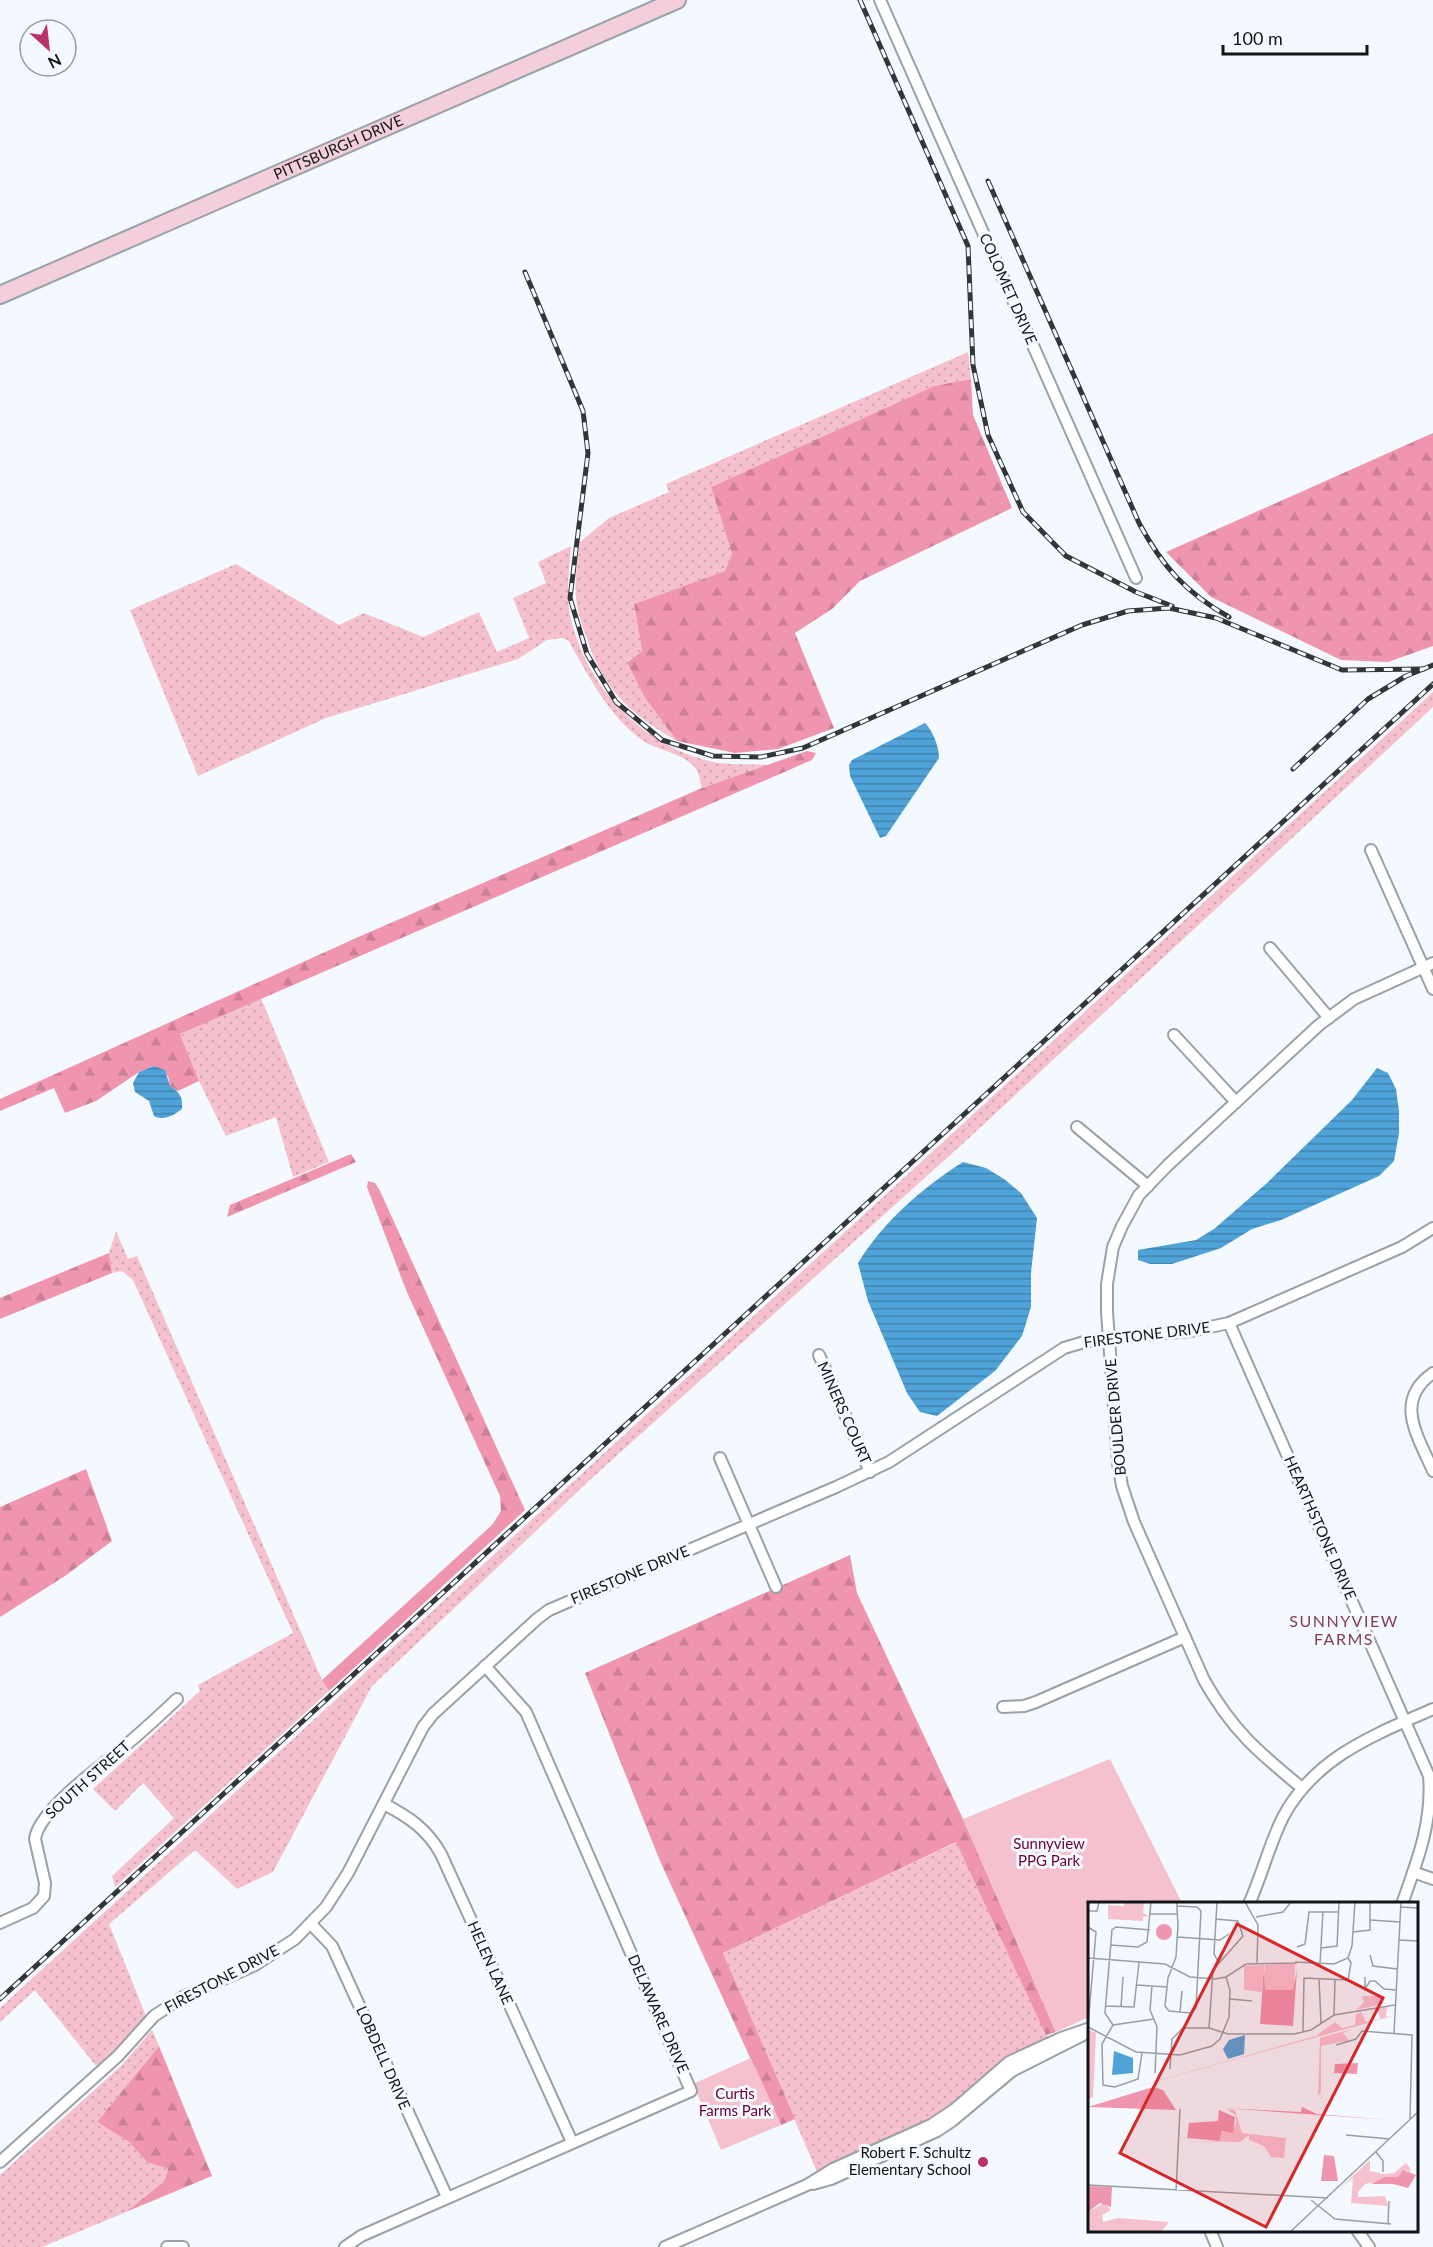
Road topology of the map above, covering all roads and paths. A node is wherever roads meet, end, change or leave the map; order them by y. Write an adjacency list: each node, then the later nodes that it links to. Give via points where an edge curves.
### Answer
1 (677, 0): 3 (street, PITTSBURGH DRIVE)
2 (880, 0): 4 (street, COLOMET DRIVE)
3 (0, 294)
4 (1136, 578)
5 (1371, 849): 7 (street)
6 (1270, 948): 9 (street)
7 (1428, 965): 8 (street); 9 (street, BOULDER DRIVE, via 1354,999)
8 (1433, 989)
9 (1329, 1018): 11 (street, BOULDER DRIVE)
10 (1174, 1035): 11 (street)
11 (1236, 1102): 13 (street, BOULDER DRIVE)
12 (1077, 1127): 13 (street)
13 (1148, 1186): 16 (street, BOULDER DRIVE, via 1130,1211 1113,1247 1107,1284)
14 (1433, 1228): 15 (street, FIRESTONE DRIVE, via 1402,1247)
15 (1229, 1323): 16 (street, FIRESTONE DRIVE, via 1191,1331); 29 (street, HEARTHSTONE DRIVE)
16 (1109, 1338): 21 (street, FIRESTONE DRIVE, via 1064,1348); 24 (street, BOULDER DRIVE, via 1122,1486)
17 (819, 1355): 21 (street, MINERS COURT)
18 (1433, 1373): 20 (street, via 1414,1395 1411,1416)
19 (720, 1458): 22 (street)
20 (1433, 1471)
21 (870, 1472): 22 (street, FIRESTONE DRIVE)
22 (748, 1524): 23 (street); 25 (street, FIRESTONE DRIVE, via 549,1610)
23 (776, 1587)
24 (1185, 1637): 27 (street, via 1036,1702); 30 (street, BOULDER DRIVE, via 1204,1680 1230,1722 1258,1752)
25 (485, 1666): 31 (street, FIRESTONE DRIVE, via 423,1727); 39 (street, DELAWARE DRIVE, via 526,1712 691,2091)
26 (177, 1699): 36 (street, SOUTH STREET, via 84,1779 42,1821 35,1839 45,1883 44,1896 33,1908)
27 (1002, 1707)
28 (1433, 1709): 29 (street)
29 (1405, 1721): 30 (street, via 1340,1754); 32 (street, HEARTHSTONE DRIVE, via 1432,1790 1430,1822)
30 (1302, 1788): 34 (street, via 1274,1837)
31 (384, 1804): 37 (street, FIRESTONE DRIVE, via 337,1892); 39 (street, HELEN LANE, via 413,1820 438,1848)
32 (1413, 1872): 33 (street); 35 (street, HEARTHSTONE DRIVE)
33 (1433, 1879)
34 (1250, 1902)
35 (1403, 1902)
36 (0, 1923)
37 (311, 1924): 40 (street, FIRESTONE DRIVE, via 255,1965 161,2010 118,2056); 41 (street, LOBDELL DRIVE, via 332,1947)
38 (1088, 2029): 47 (street, via 1016,2059 940,2120 807,2185)
39 (572, 2142): 41 (street, DELAWARE DRIVE)
40 (0, 2162)
41 (447, 2197): 46 (street, DELAWARE DRIVE)
42 (1211, 2232): 48 (street)
43 (1358, 2232): 49 (street)
44 (167, 2247): 45 (street)
45 (183, 2247)
46 (345, 2247)
47 (665, 2247)
48 (1217, 2247)
49 (1369, 2247)

